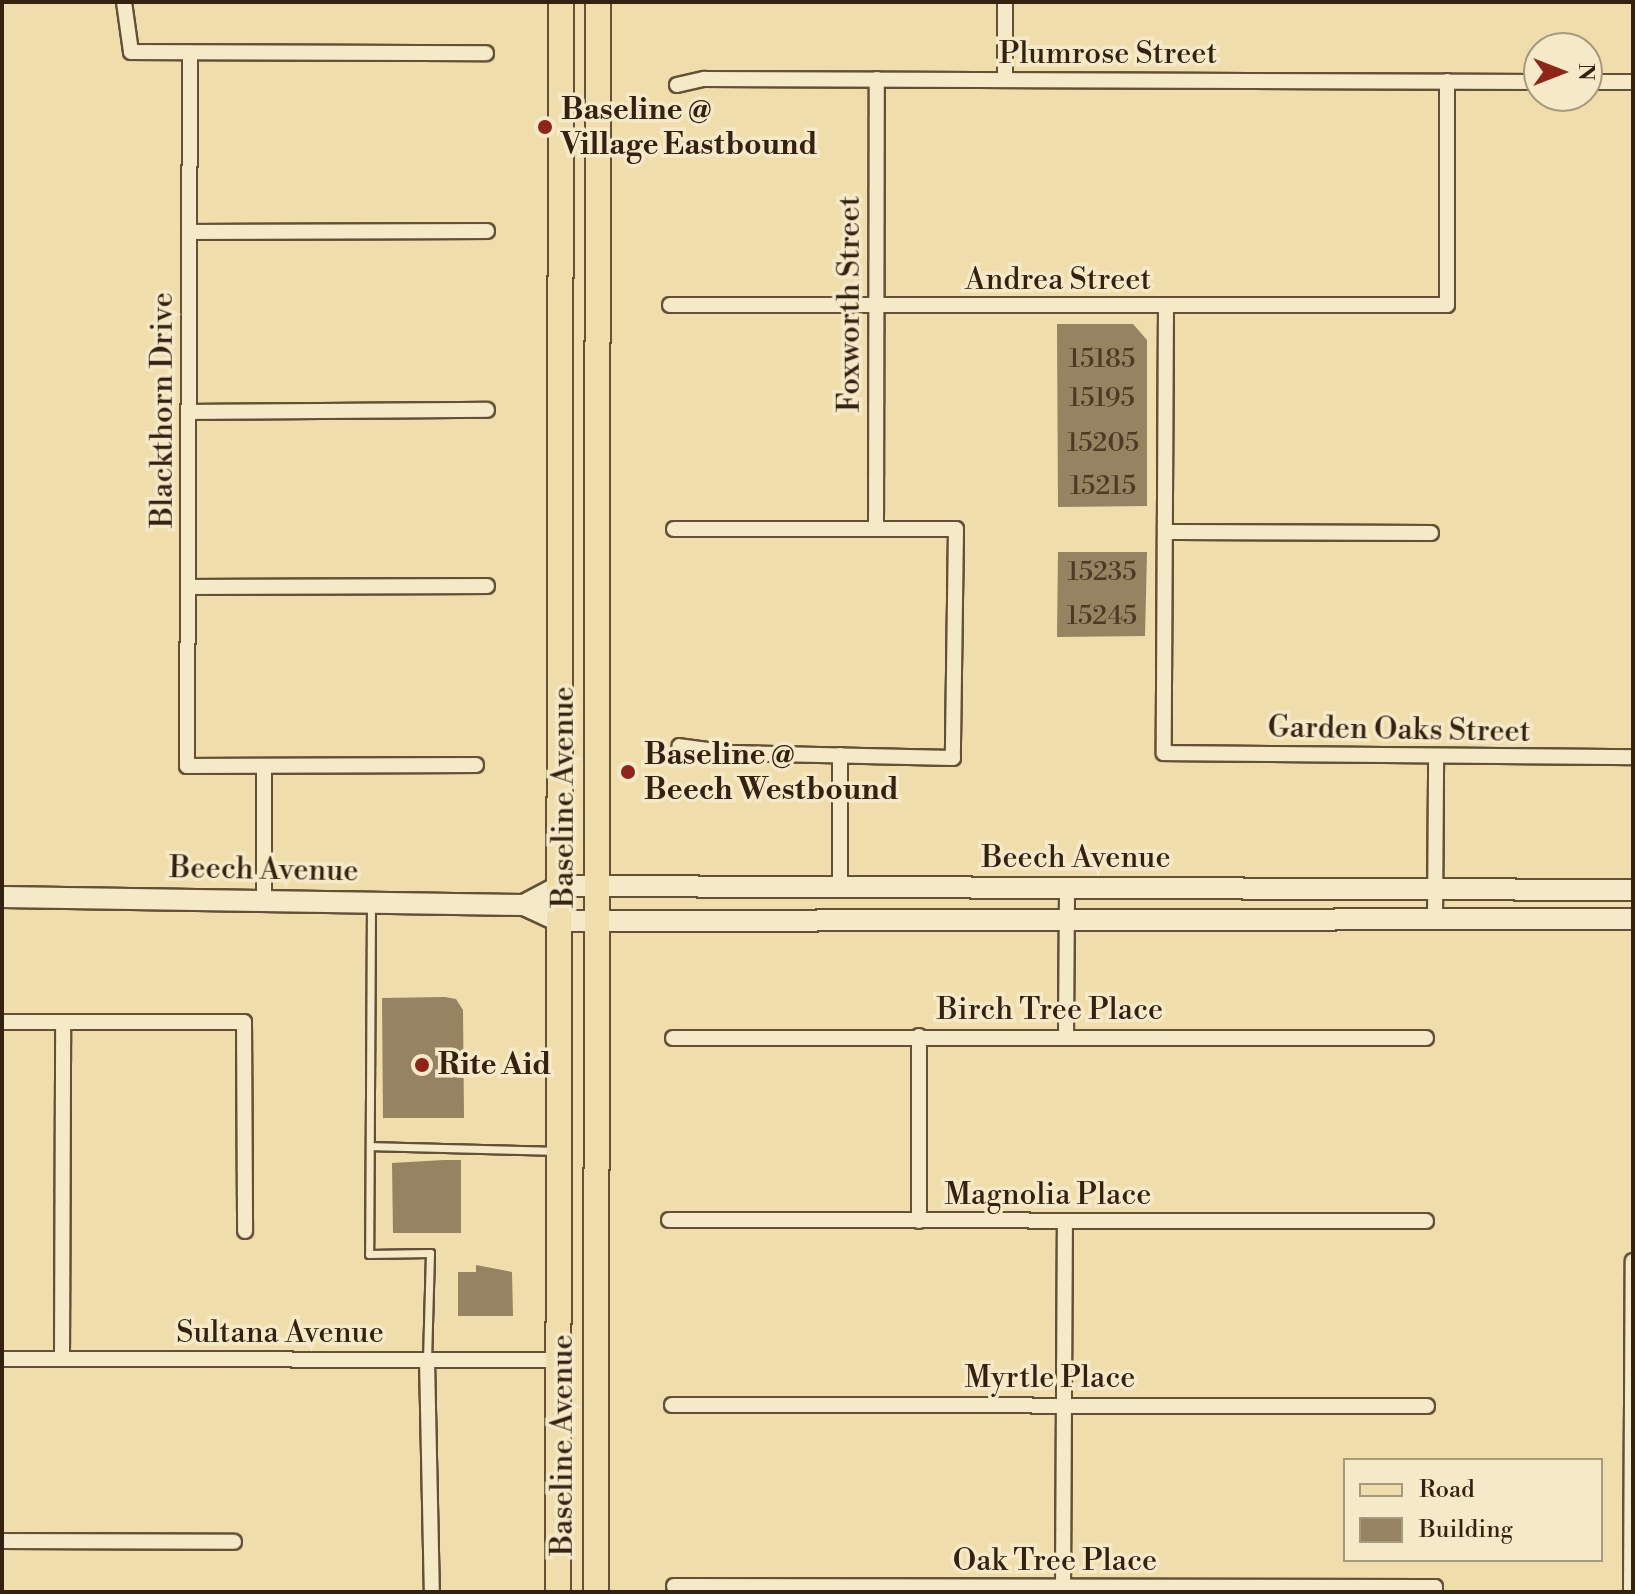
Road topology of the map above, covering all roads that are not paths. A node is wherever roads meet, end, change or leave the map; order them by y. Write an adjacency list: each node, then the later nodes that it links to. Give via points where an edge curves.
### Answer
1 (124, 2): 5 (street, via 131,52)
2 (561, 2): 33 (main road, Baseline Avenue)
3 (598, 2): 34 (main road, Baseline Avenue)
4 (1005, 2): 8 (street)
5 (190, 53): 6 (street); 15 (street, Blackthorn Drive)
6 (486, 53)
7 (877, 79): 8 (street, Plumrose Street); 13 (street, Plumrose Street, via 704,79); 17 (street, Foxworth Street)
8 (1005, 80): 9 (street, Plumrose Street)
9 (1447, 81): 10 (street, Plumrose Street); 18 (street, Andrea Street, via 1447,305)
10 (1523, 82)
11 (1603, 82): 12 (street)
12 (1633, 82)
13 (677, 85)
14 (487, 231): 15 (street)
15 (189, 232): 20 (street, Blackthorn Drive)
16 (670, 305): 17 (street, Andrea Street)
17 (875, 306): 18 (street, Andrea Street); 22 (street, Foxworth Street)
18 (1166, 306): 23 (street)
19 (487, 410): 20 (street)
20 (189, 412): 26 (street, Blackthorn Drive)
21 (674, 529): 22 (street)
22 (876, 529): 28 (street, via 956,529 953,758)
23 (1165, 532): 24 (street); 29 (street, Garden Oaks Street, via 1164,753)
24 (1431, 533)
25 (487, 586): 26 (street)
26 (188, 587): 32 (street, Blackthorn Drive, via 187,766)
27 (679, 746): 28 (street)
28 (840, 755): 35 (street)
29 (1436, 757): 30 (street, Garden Oaks Street); 37 (street)
30 (1633, 757)
31 (476, 765): 32 (street)
32 (264, 766): 40 (street)
33 (559, 886): 34 (main road, Beech Avenue); 42 (main road, Beech Avenue); 47 (main road, Baseline Avenue)
34 (597, 887): 35 (main road, Beech Avenue); 44 (main road, Baseline Avenue)
35 (840, 888): 36 (main road, Beech Avenue)
36 (1067, 888): 37 (main road, Beech Avenue); 43 (street)
37 (1435, 890): 38 (main road, Beech Avenue); 45 (street)
38 (1633, 890)
39 (2, 897): 40 (main road, Beech Avenue)
40 (264, 899): 41 (main road, Beech Avenue)
41 (371, 902): 42 (main road, Beech Avenue); 54 (lane)
42 (524, 905): 47 (main road, Beech Avenue)
43 (1067, 918): 44 (main road, Beech Avenue); 45 (main road, Beech Avenue); 51 (street)
44 (596, 919): 47 (main road, Beech Avenue); 78 (main road, Baseline Avenue)
45 (1435, 919): 46 (main road, Beech Avenue)
46 (1633, 919)
47 (559, 921): 55 (main road, Baseline Avenue)
48 (2, 1022): 49 (street)
49 (63, 1023): 60 (street, via 244,1022); 63 (street)
50 (919, 1036): 51 (street, Birch Tree Place); 52 (street, Birch Tree Place); 57 (street)
51 (1066, 1036): 53 (street, Birch Tree Place)
52 (673, 1038)
53 (1426, 1038)
54 (370, 1146): 55 (lane); 64 (lane, via 369,1254 430,1253)
55 (559, 1151): 65 (main road, Baseline Avenue)
56 (669, 1220): 57 (street, Magnolia Place)
57 (919, 1221): 59 (street, Magnolia Place)
58 (1426, 1221): 59 (street, Magnolia Place)
59 (1065, 1222): 67 (street)
60 (245, 1231)
61 (1633, 1261): 66 (street)
62 (2, 1359): 63 (street, Sultana Avenue)
63 (62, 1359): 64 (street, Sultana Avenue)
64 (427, 1360): 65 (street, Sultana Avenue); 76 (street)
65 (557, 1360): 77 (main road, Baseline Avenue)
66 (1632, 1400): 79 (street)
67 (1063, 1404): 68 (street, Myrtle Place); 69 (street, Myrtle Place); 73 (street)
68 (672, 1405)
69 (1427, 1406)
70 (2, 1541): 71 (street)
71 (234, 1542)
72 (674, 1586): 74 (street, Oak Tree Place)
73 (1063, 1588): 74 (street, Oak Tree Place); 75 (street, Oak Tree Place)
74 (919, 1589)
75 (1435, 1589)
76 (432, 1592)
77 (558, 1592)
78 (596, 1592)
79 (1631, 1592)

